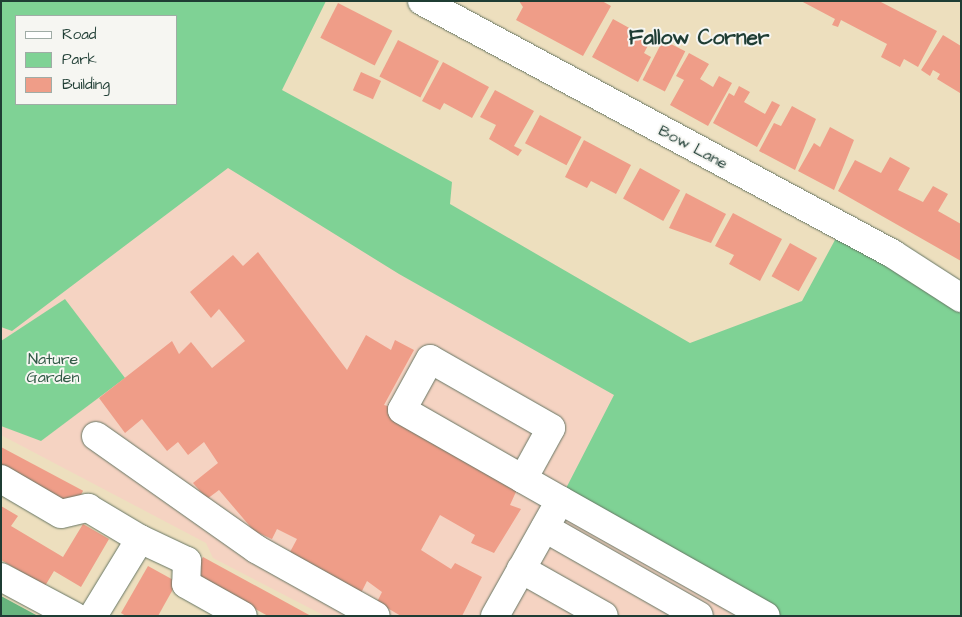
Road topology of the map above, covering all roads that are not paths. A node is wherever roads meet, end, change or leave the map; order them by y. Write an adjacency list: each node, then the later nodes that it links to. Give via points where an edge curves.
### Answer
1 (422, 1): 2 (street, Bow Lane, via 893,254)
2 (961, 298)
3 (96, 436): 15 (street, via 256,550)
4 (1, 479): 8 (street, via 61,514 88,508)
5 (523, 479): 5 (street, via 402,410 430,359 551,428); 6 (street)
6 (560, 500): 7 (street); 18 (street)
7 (545, 528): 9 (street); 17 (street)
8 (140, 539): 13 (street); 14 (street, via 187,561 186,584)
9 (521, 570): 11 (street); 16 (street)
10 (1, 577): 12 (street)
11 (498, 615)
12 (74, 616)
13 (93, 616)
14 (243, 616)
15 (376, 616)
16 (604, 616)
17 (700, 616)
18 (766, 616)

